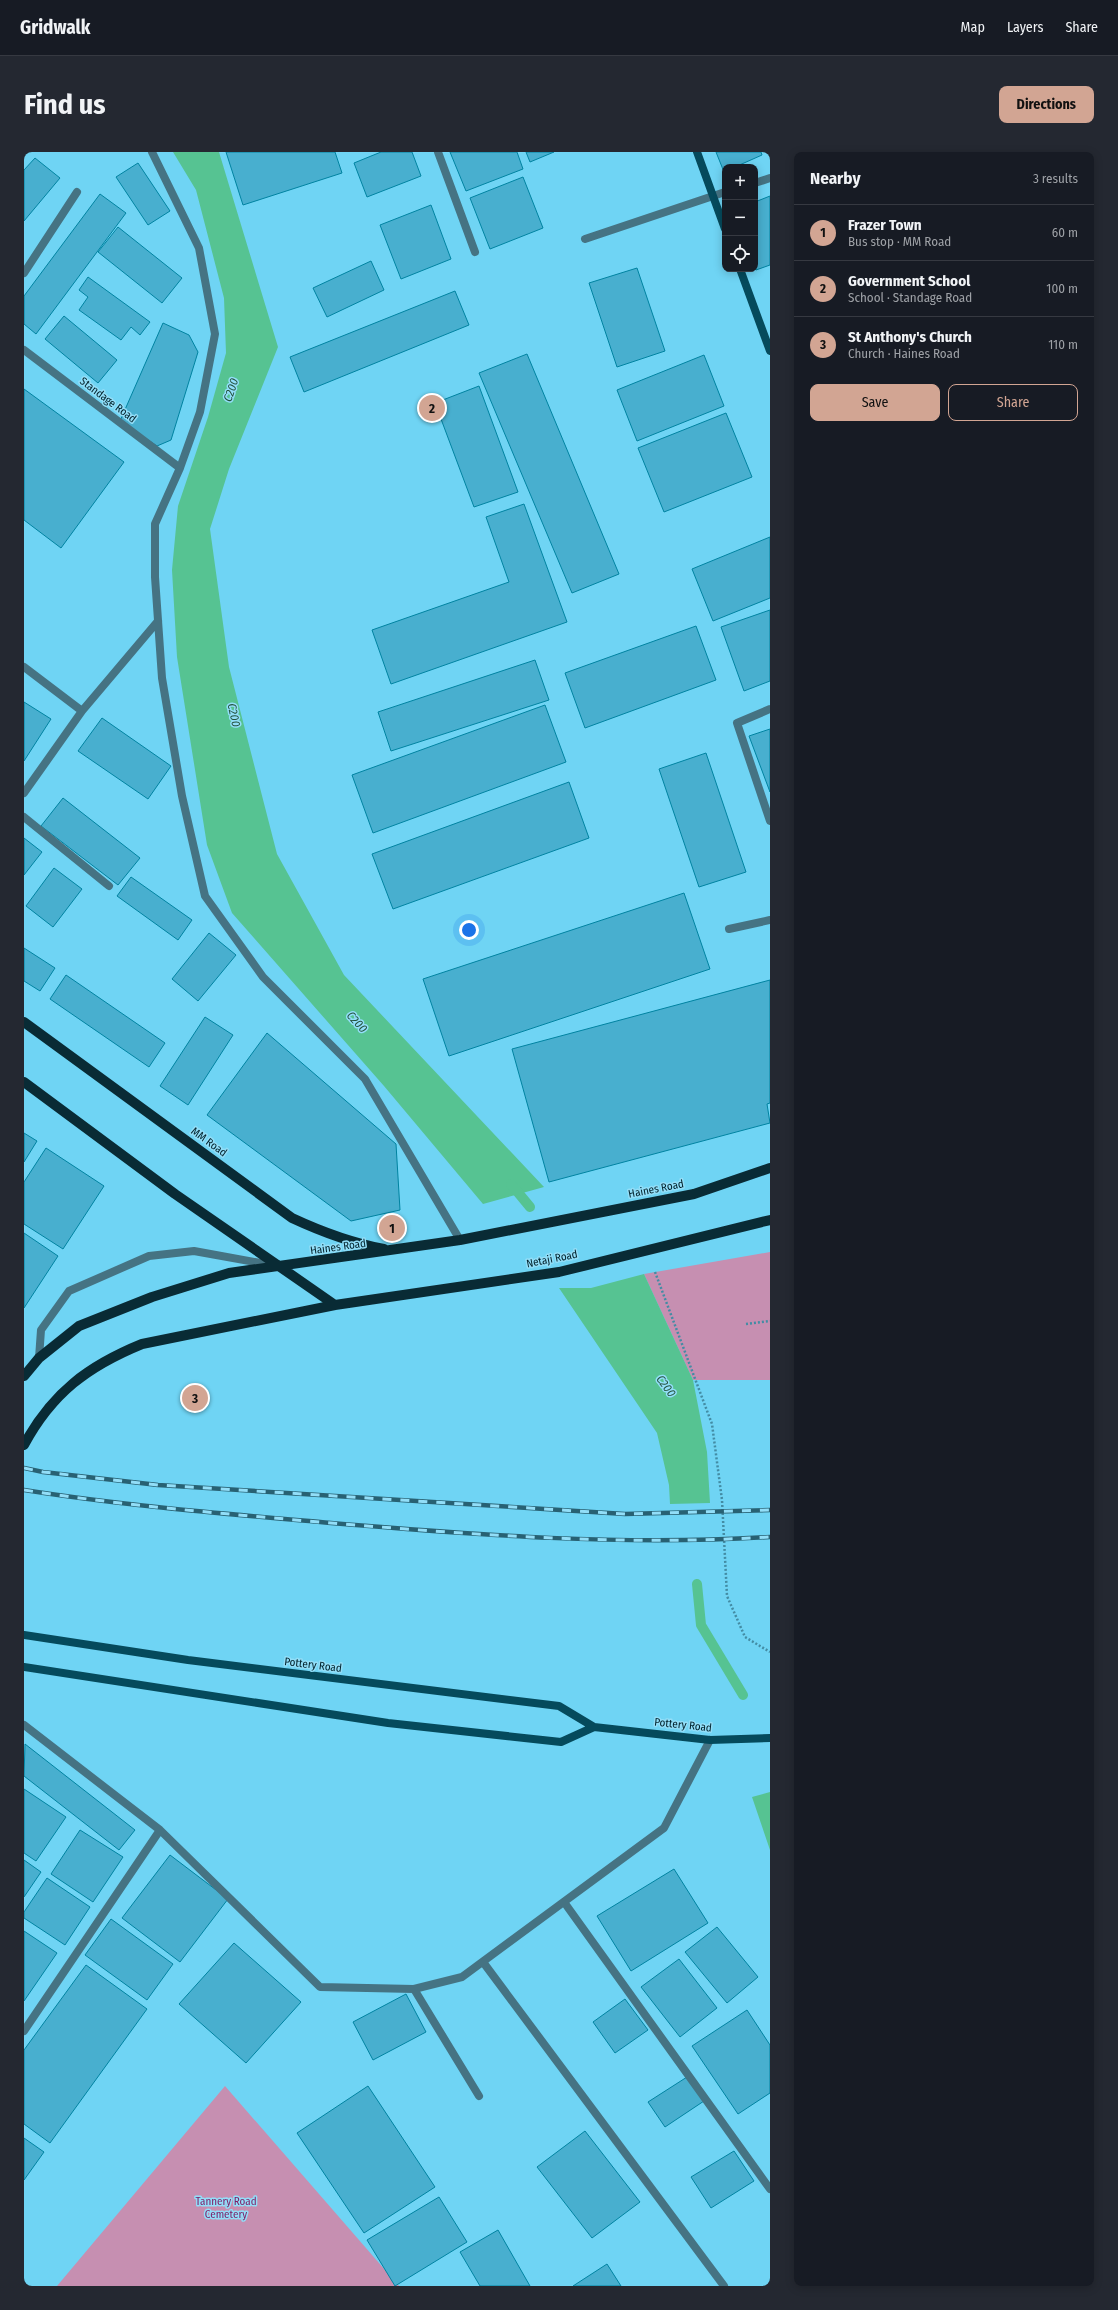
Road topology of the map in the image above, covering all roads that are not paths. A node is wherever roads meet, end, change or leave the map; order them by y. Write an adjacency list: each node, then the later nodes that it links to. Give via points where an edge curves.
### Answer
1 (152, 152): 16 (street, via 198,248 215,334 200,412)
2 (438, 152): 11 (street)
3 (697, 152): 8 (street)
4 (770, 178): 5 (street)
5 (758, 182)
6 (78, 192): 13 (street)
7 (722, 193): 8 (street)
8 (713, 196): 9 (street); 10 (street)
9 (722, 221)
10 (585, 239)
11 (475, 252)
12 (741, 272): 15 (street)
13 (24, 273)
14 (24, 350): 16 (street, Standage Road)
15 (770, 351)
16 (180, 468): 17 (street, via 155,524)
17 (158, 621): 20 (street); 31 (street, via 162,678 182,796 205,896 264,977 365,1079)
18 (24, 667): 20 (street)
19 (770, 709): 23 (street, via 737,723)
20 (82, 710): 21 (street)
21 (24, 793)
22 (24, 817): 24 (street)
23 (770, 821)
24 (109, 886)
25 (770, 920): 26 (street)
26 (729, 929)
27 (24, 1022): 32 (main road, MM Road, via 292,1218 335,1236)
28 (24, 1082): 33 (main road, via 175,1194)
29 (770, 1168): 31 (main road, Haines Road, via 694,1194)
30 (770, 1220): 34 (main road, Netaji Road, via 560,1272)
31 (460, 1240): 32 (main road, Haines Road)
32 (394, 1251): 33 (main road, Haines Road)
33 (280, 1267): 34 (main road); 35 (main road, Haines Road, via 229,1273 152,1297 79,1326); 35 (street, via 194,1251 149,1256 70,1291 41,1330)
34 (335, 1305): 37 (main road, via 142,1344 114,1355 64,1390 44,1413)
35 (39, 1358): 36 (main road, Haines Road)
36 (24, 1376)
37 (24, 1445)
38 (24, 1635): 41 (street, Pottery Road, via 188,1660 559,1706)
39 (24, 1667): 41 (street, via 388,1723 561,1742)
40 (24, 1725): 44 (street)
41 (594, 1727): 43 (street, Pottery Road)
42 (770, 1738): 43 (street, Pottery Road)
43 (710, 1740): 45 (street, via 664,1828)
44 (160, 1830): 47 (street, via 320,1987); 48 (street)
45 (564, 1902): 46 (street); 50 (street)
46 (483, 1962): 47 (street, via 462,1978); 51 (street)
47 (414, 1989): 49 (street)
48 (24, 2030)
49 (479, 2096)
50 (770, 2189)
51 (724, 2286)

